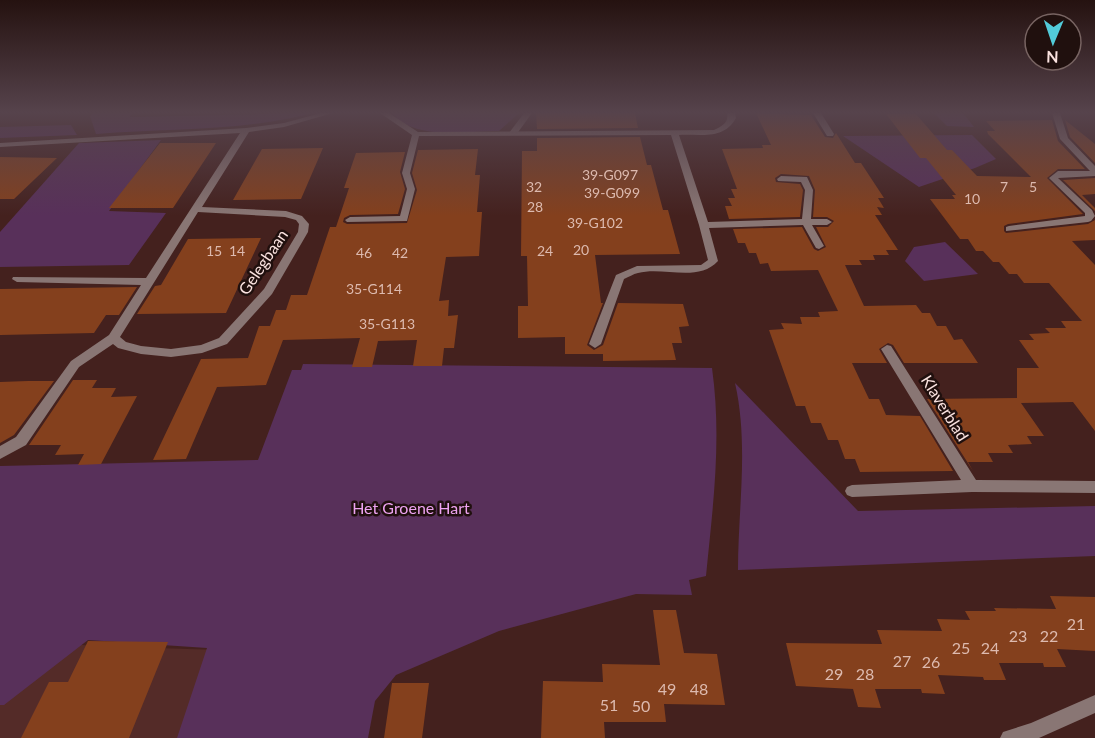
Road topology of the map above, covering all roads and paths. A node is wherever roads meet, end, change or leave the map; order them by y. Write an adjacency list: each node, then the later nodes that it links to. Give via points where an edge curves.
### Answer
1 (235, 147): 7 (street)
2 (413, 147): 8 (street, via 406,173 411,189)
3 (679, 147): 13 (street)
4 (1072, 147): 5 (street)
5 (1095, 172): 14 (street, via 1058,174 1053,178 1089,212 1088,219)
6 (781, 179): 11 (street, via 804,179 809,190)
7 (196, 209): 17 (street); 18 (street, Gelegbaan, via 286,214 299,218 304,224 303,232 268,291 223,341 202,349 171,353 141,350)
8 (404, 219): 9 (street); 10 (street)
9 (417, 219)
10 (350, 220)
11 (806, 222): 12 (street); 13 (street); 15 (street)
12 (827, 222)
13 (704, 225): 19 (street, via 713,256 711,264 698,269 637,269 620,277)
14 (1009, 229)
15 (819, 246)
16 (18, 279): 17 (street)
17 (150, 282): 18 (street)
18 (113, 338): 21 (street, via 75,364 21,441)
19 (595, 344)
20 (887, 349): 22 (street, Klaverblad)
21 (0, 453)
22 (972, 486): 23 (street); 24 (street)
23 (1095, 487)
24 (852, 491)
25 (1095, 704): 26 (street)
26 (1009, 738)

